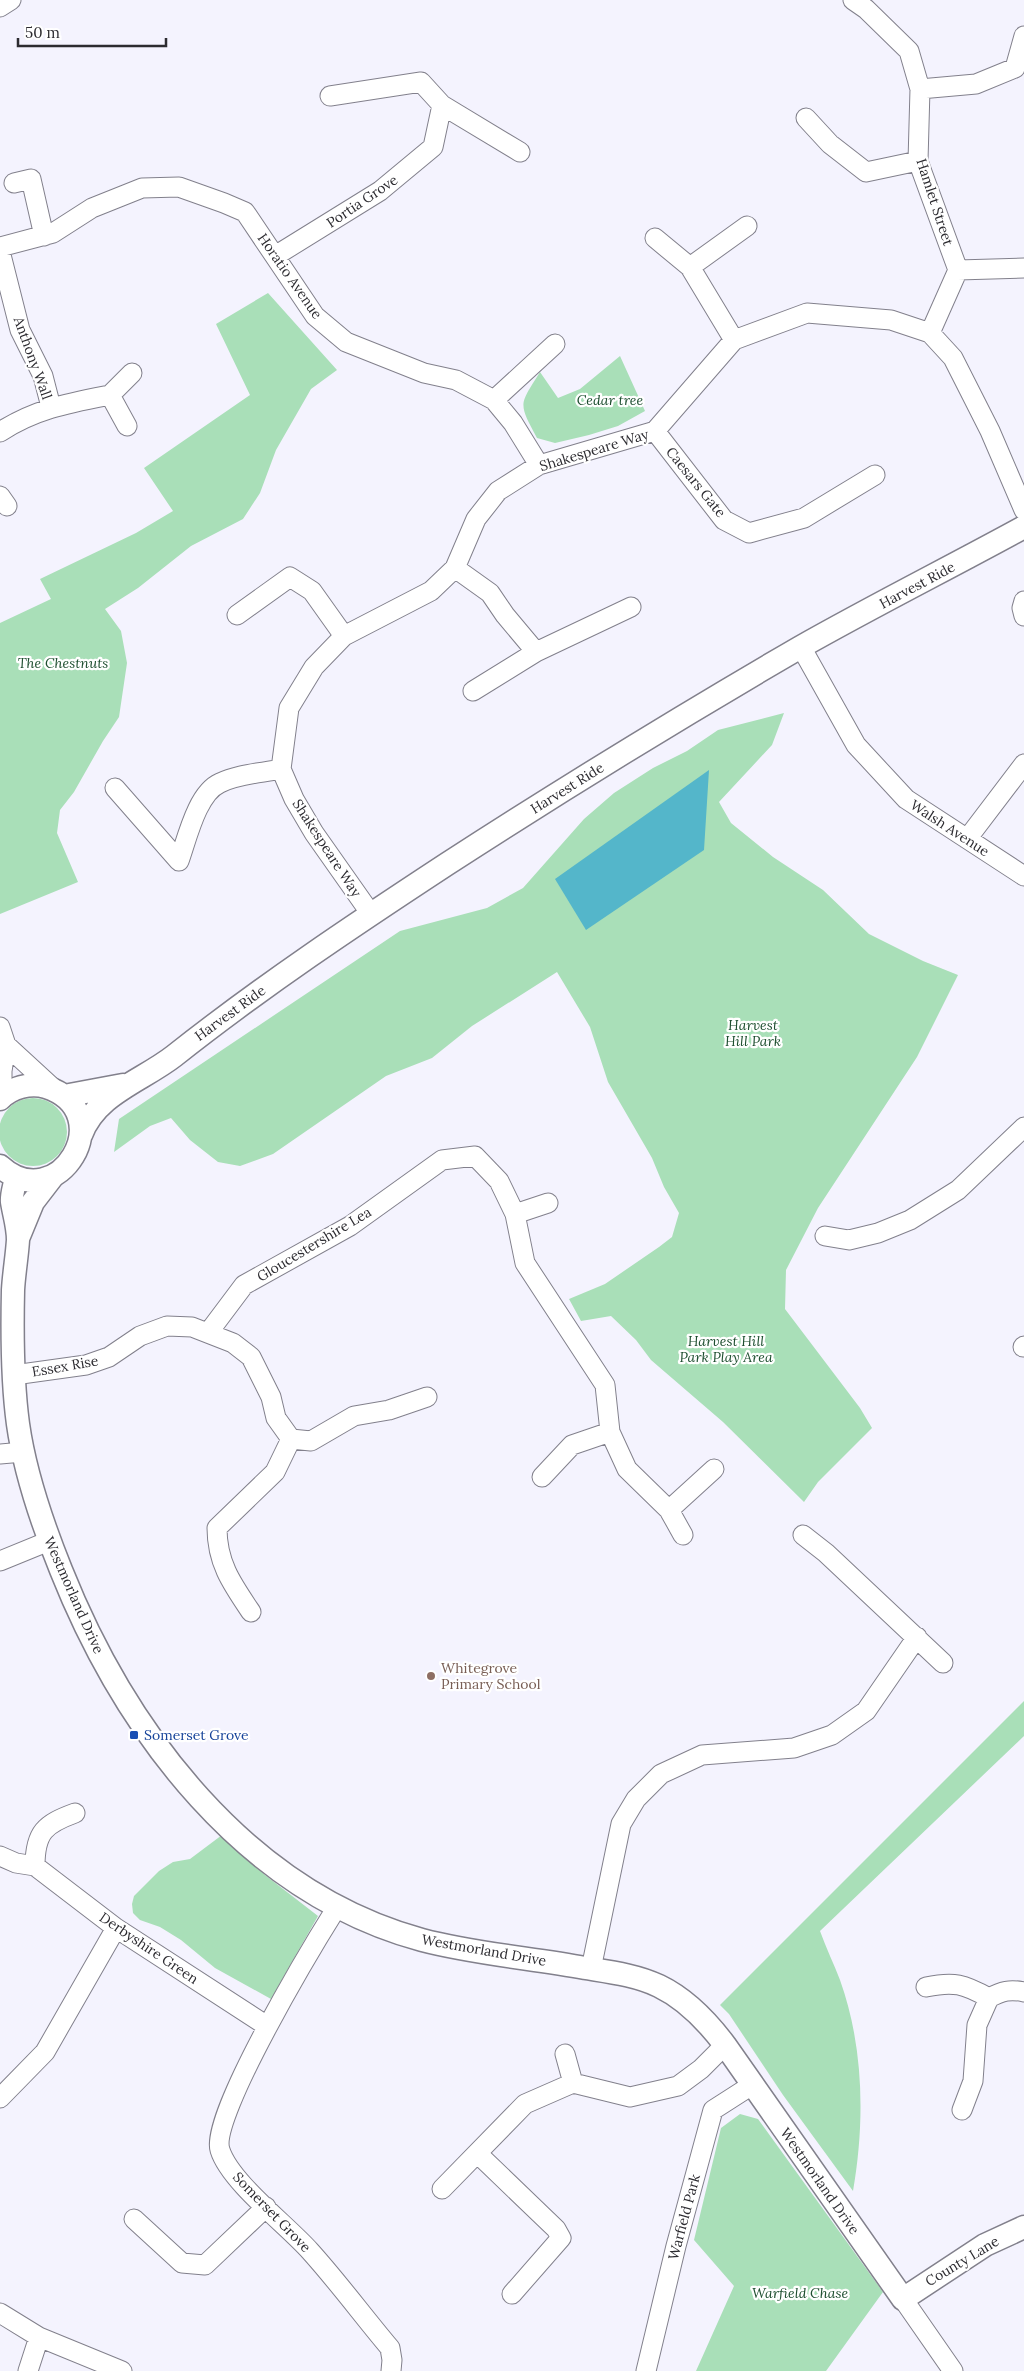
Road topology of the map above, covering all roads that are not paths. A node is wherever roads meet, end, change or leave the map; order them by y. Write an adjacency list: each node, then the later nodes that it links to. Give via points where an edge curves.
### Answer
1 (11, 0): 3 (street)
2 (853, 0): 6 (street, Hamlet Street, via 909,51)
3 (0, 7)
4 (1024, 36): 5 (street)
5 (1019, 69): 6 (street, via 976,84)
6 (920, 89): 11 (street, Hamlet Street)
7 (330, 96): 8 (street, via 421,82)
8 (442, 105): 10 (street); 18 (street, Portia Grove, via 433,147 380,191)
9 (806, 118): 11 (street, via 830,144 866,172)
10 (520, 152)
11 (918, 161): 20 (street, Hamlet Street)
12 (14, 183): 14 (street, via 31,179)
13 (747, 226): 19 (street)
14 (44, 236): 16 (street, Horatio Avenue); 18 (street, Horatio Avenue, via 92,208 142,188 180,186 245,212)
15 (655, 238): 19 (street)
16 (0, 247)
17 (0, 251): 28 (street, Anthony Wall, via 20,330 43,376)
18 (276, 256): 27 (street, Horatio Avenue, via 315,316 346,342 424,374 456,380)
19 (690, 267): 23 (street)
20 (958, 270): 21 (street); 22 (street)
21 (1023, 272)
22 (930, 333): 23 (street, Shakespeare Way, via 891,320 807,313); 34 (street, Shakespeare Way, via 953,358 990,431)
23 (734, 340): 30 (street, Shakespeare Way)
24 (555, 344): 27 (street)
25 (132, 373): 26 (street)
26 (110, 395): 28 (street, Anthony Wall); 29 (street)
27 (494, 400): 32 (street, Horatio Avenue, via 513,423)
28 (51, 407): 31 (street, Anthony Wall, via 21,418)
29 (126, 426)
30 (655, 431): 32 (street, Shakespeare Way); 33 (street, Caesars Gate, via 724,520 749,533 804,518)
31 (0, 432)
32 (539, 466): 36 (street, Shakespeare Way, via 498,491 476,520)
33 (875, 475)
34 (1024, 510)
35 (1024, 527): 42 (street, Harvest Ride)
36 (455, 568): 41 (street, Shakespeare Way, via 431,591); 43 (street, via 490,593)
37 (1024, 601): 40 (street)
38 (631, 607): 43 (street)
39 (237, 615): 41 (street, via 290,577 312,591)
40 (1024, 616)
41 (344, 636): 46 (street, Shakespeare Way, via 314,667 289,708)
42 (801, 647): 48 (street, Walsh Avenue, via 856,745 906,799); 50 (street, Harvest Ride, via 554,794)
43 (536, 652): 44 (street)
44 (473, 691)
45 (1024, 764): 48 (street)
46 (281, 770): 47 (street, via 219,783 207,792 179,861); 50 (street, Shakespeare Way, via 314,833)
47 (115, 788)
48 (967, 839): 49 (street, Walsh Avenue)
49 (1024, 876)
50 (371, 914): 52 (street, Harvest Ride, via 156,1070)
51 (3, 1036): 53 (street); 54 (street)
52 (131, 1083): 53 (street, Harvest Ride); 56 (street, Harvest Ride, via 111,1096 86,1121)
53 (59, 1093): 54 (street, via 41,1085 27,1085); 56 (street, via 74,1107 80,1120)
54 (1, 1098)
55 (1024, 1127): 61 (street, via 958,1190 910,1220 849,1240)
56 (81, 1135): 58 (street, Harvest Ride, via 73,1160)
57 (8, 1171): 58 (street, via 34,1180); 62 (street, Westmorland Drive)
58 (52, 1176): 62 (street, Westmorland Drive, via 33,1202)
59 (548, 1203): 60 (street)
60 (515, 1214): 64 (street, Gloucestershire Lea, via 499,1182 475,1156 442,1160 350,1226 244,1285); 67 (street, Gloucestershire Lea, via 526,1263 605,1385)
61 (825, 1236)
62 (18, 1238): 63 (street, Westmorland Drive)
63 (7, 1272): 65 (street, Westmorland Drive)
64 (208, 1333): 65 (street, Essex Rise, via 192,1327 167,1326 140,1336 109,1357 86,1365); 68 (street, Essex Rise, via 233,1343 251,1357 271,1397 276,1418)
65 (14, 1375): 69 (street, Westmorland Drive)
66 (427, 1397): 68 (street, via 388,1410 354,1416 311,1441)
67 (610, 1432): 72 (street, via 572,1445); 73 (street, Gloucestershire Lea, via 627,1469)
68 (290, 1439): 78 (street, via 275,1472 217,1528 216,1547 228,1578)
69 (23, 1452): 70 (street); 76 (street, Westmorland Drive)
70 (0, 1454)
71 (714, 1469): 73 (street)
72 (542, 1477)
73 (669, 1510): 74 (street, Gloucestershire Lea)
74 (684, 1535)
75 (803, 1535): 79 (street)
76 (49, 1541): 77 (street); 84 (street, Westmorland Drive, via 83,1623 113,1680 142,1726 180,1775 206,1806 265,1860)
77 (0, 1561)
78 (251, 1612)
79 (917, 1637): 80 (street); 86 (street, via 866,1711 832,1735 794,1748 702,1755 661,1774 636,1799 621,1824)
80 (943, 1663)
81 (75, 1813): 83 (street, via 53,1821 41,1834 35,1848)
82 (0, 1856): 83 (street, Derbyshire Green)
83 (35, 1866): 85 (street, Derbyshire Green)
84 (337, 1907): 86 (street, Westmorland Drive, via 423,1940); 90 (street, Somerset Grove)
85 (116, 1928): 90 (street, Derbyshire Green); 95 (street, via 46,2052)
86 (592, 1969): 91 (street, Westmorland Drive, via 638,1977 679,1997)
87 (926, 1987): 89 (street, via 948,1982 968,1986)
88 (1024, 1992): 89 (street, via 1012,1989)
89 (989, 1998): 96 (street, via 977,2024 973,2081)
90 (267, 2026): 99 (street, Somerset Grove, via 230,2103 219,2148 225,2162)
91 (725, 2045): 93 (street, via 678,2086 630,2097); 94 (street, Westmorland Drive)
92 (565, 2054): 93 (street)
93 (573, 2083): 97 (street, via 526,2104)
94 (752, 2085): 103 (street, Westmorland Drive); 109 (street, Warfield Park, via 713,2110)
95 (0, 2098)
96 (962, 2110)
97 (478, 2154): 98 (street); 102 (street, via 556,2229 561,2238)
98 (442, 2190)
99 (266, 2207): 100 (street, via 205,2265 182,2263); 108 (street, Somerset Grove, via 310,2251 390,2348)
100 (134, 2219)
101 (1024, 2227): 103 (street, County Lane, via 985,2245)
102 (512, 2294)
103 (903, 2299): 110 (street, Westmorland Drive)
104 (0, 2313): 105 (street)
105 (39, 2337): 106 (street); 107 (street)
106 (28, 2371)
107 (122, 2371)
108 (391, 2371)
109 (646, 2371)
110 (953, 2371)

